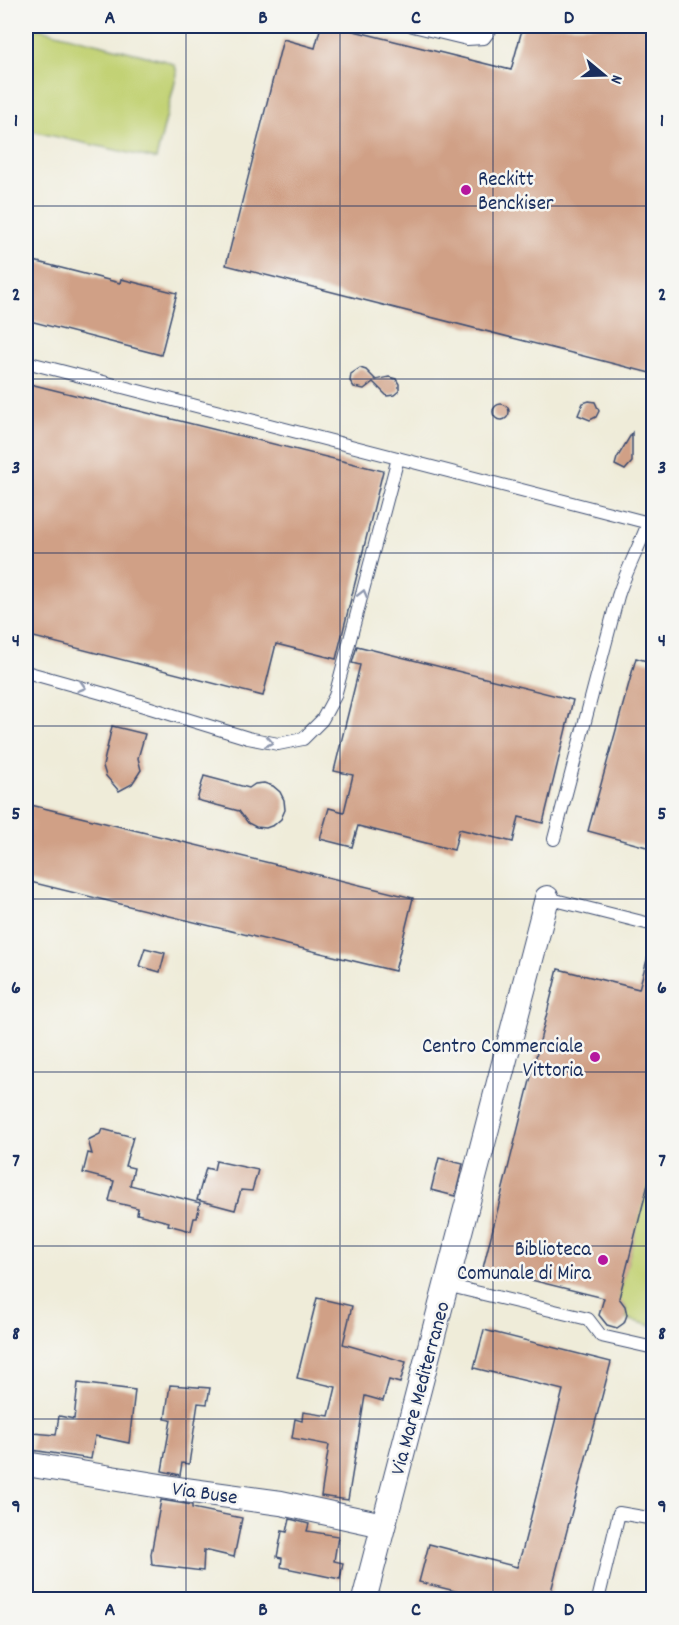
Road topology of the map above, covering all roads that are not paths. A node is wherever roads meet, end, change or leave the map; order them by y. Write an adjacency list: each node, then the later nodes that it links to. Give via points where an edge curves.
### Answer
1 (413, 26): 2 (lane, via 467,39 484,38)
2 (493, 26)
3 (26, 362): 4 (lane)
4 (398, 458): 6 (lane); 7 (lane, one-way to 4, via 248,738 278,744 303,739 322,720 335,696)
5 (654, 506): 6 (lane)
6 (649, 523): 8 (lane, via 618,596)
7 (26, 672)
8 (554, 839)
9 (547, 898): 10 (lane); 11 (street, Via Mare Mediterraneo)
10 (654, 925)
11 (446, 1285): 12 (lane, via 588,1319 601,1336); 15 (street, Via Mare Mediterraneo)
12 (654, 1348)
13 (26, 1464): 15 (street, Via Buse, via 281,1503)
14 (654, 1519): 17 (lane, via 619,1513)
15 (383, 1525): 16 (street, Via Mare Mediterraneo)
16 (364, 1599)
17 (598, 1599)

